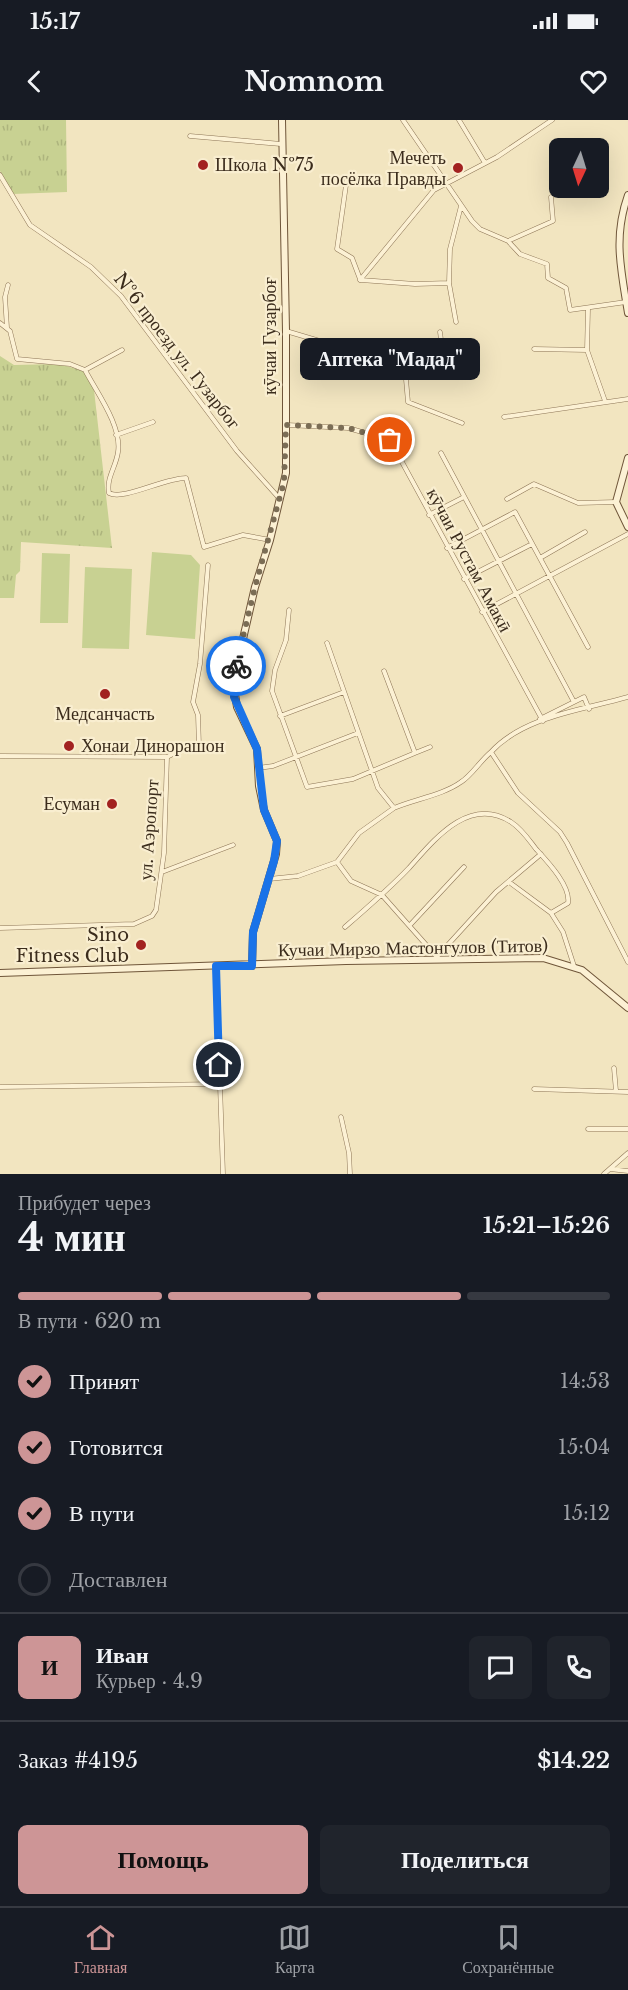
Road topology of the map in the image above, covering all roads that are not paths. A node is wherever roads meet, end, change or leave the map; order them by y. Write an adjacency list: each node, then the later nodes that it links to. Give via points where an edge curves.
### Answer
1 (282, 120): 6 (street, кӯчаи Гузарбоғ)
2 (403, 120): 10 (street)
3 (459, 120): 7 (street)
4 (552, 120): 7 (street)
5 (190, 136): 6 (street)
6 (281, 144): 26 (street, кӯчаи Гузарбоғ)
7 (485, 163): 10 (street)
8 (0, 175): 45 (street, №6 проезд ул. Гузарбог, via 30,225 91,267 121,296 237,451)
9 (368, 180): 17 (street, via 347,178 337,249 352,258)
10 (445, 183): 13 (street); 17 (street, via 434,190)
11 (628, 195): 14 (street)
12 (551, 198): 16 (street, via 553,221)
13 (461, 205): 16 (street, via 480,229); 18 (street, via 450,249)
14 (619, 219): 15 (street); 20 (street)
15 (628, 222)
16 (508, 241): 21 (street, via 520,254 547,264 548,278 566,288 570,310)
17 (360, 280): 18 (street)
18 (449, 283): 23 (street)
19 (8, 285): 25 (street, via 4,297)
20 (626, 302): 21 (street); 22 (street)
21 (588, 308): 30 (street)
22 (628, 313)
23 (456, 321)
24 (0, 323): 25 (street)
25 (7, 328): 32 (street, via 17,359 70,364)
26 (286, 331): 31 (street); 38 (street, кӯчаи Гузарбоғ)
27 (440, 332): 31 (street, via 442,364)
28 (122, 350): 32 (street)
29 (534, 350): 30 (street)
30 (587, 350): 34 (street)
31 (405, 368): 37 (street, via 408,402)
32 (85, 370): 39 (street)
33 (628, 399): 34 (street)
34 (605, 401): 35 (street)
35 (504, 417)
36 (153, 422): 39 (street)
37 (462, 423)
38 (286, 425): 45 (street, кӯчаи Гузарбоғ, via 286,473); 47 (street, кӯчаи Рустам Амакӣ, via 348,428 390,440)
39 (116, 435): 52 (street, via 118,451 108,485 111,495 186,478 204,547 243,535)
40 (441, 453): 43 (street)
41 (628, 458): 42 (street)
42 (626, 472): 46 (street)
43 (464, 497): 47 (street); 49 (street)
44 (507, 499): 46 (street, via 534,484 578,503)
45 (280, 500): 52 (street, кӯчаи Гузарбоғ)
46 (616, 502): 48 (street)
47 (429, 515): 54 (street, кӯчаи Рустам Амакӣ)
48 (628, 527)
49 (482, 530): 53 (street, via 515,512); 54 (street); 56 (street)
50 (585, 532): 55 (street)
51 (628, 534): 58 (street)
52 (270, 540): 81 (street, кӯчаи Гузарбоғ, via 233,682 237,707 257,749)
53 (532, 544): 55 (street); 56 (street)
54 (447, 548): 59 (street, кӯчаи Рустам Амакӣ)
55 (540, 558): 58 (street)
56 (499, 561): 59 (street); 60 (street)
57 (208, 565): 73 (street, via 193,702 198,716)
58 (549, 575): 60 (street); 64 (street)
59 (464, 579): 62 (street, кӯчаи Рустам Амакӣ)
60 (514, 593): 62 (street); 68 (street)
61 (289, 610): 70 (street, via 286,640 273,682)
62 (482, 612): 71 (street, кӯчаи Рустам Амакӣ)
63 (327, 643): 66 (street)
64 (588, 647)
65 (384, 671): 77 (street)
66 (344, 692): 70 (street); 72 (street)
67 (628, 697): 69 (street)
68 (574, 702): 69 (street, via 584,697); 71 (street)
69 (589, 709): 71 (street)
70 (280, 716): 79 (street)
71 (542, 720): 76 (street, via 508,737)
72 (358, 734): 79 (street); 82 (street)
73 (199, 746): 74 (street); 80 (street)
74 (221, 746)
75 (430, 747): 77 (street)
76 (491, 752): 83 (street, via 464,781 444,792); 97 (street, via 518,793 560,832)
77 (415, 753): 82 (street)
78 (0, 756): 80 (street, ул. Аэропорт)
79 (295, 756): 81 (street); 82 (street, via 309,788)
80 (167, 757): 88 (street, ул. Аэропорт)
81 (258, 768): 89 (street, кӯчаи Гузарбоғ, via 264,810 277,841)
82 (372, 771): 83 (street, via 378,788)
83 (394, 808): 86 (street, via 359,833)
84 (233, 845): 88 (street)
85 (541, 854): 90 (street); 91 (street, via 511,822 486,814 473,815 435,838); 92 (street, via 569,896 566,905)
86 (337, 862): 89 (street, via 298,876); 91 (street, via 351,881)
87 (464, 867): 93 (street)
88 (162, 872): 95 (street, ул. Аэропорт, via 156,910 146,920 134,924)
89 (269, 879): 99 (street, кӯчаи Гузарбоғ, via 253,932)
90 (509, 882): 92 (street); 96 (street)
91 (382, 895): 93 (street); 94 (street)
92 (551, 913): 100 (street, via 563,932)
93 (410, 925): 96 (street)
94 (345, 927)
95 (0, 928)
96 (435, 958): 99 (street, Кучаи Мирзо Мастонгулов (Титов)); 100 (street, Кучаи Мирзо Мастонгулов (Титов), via 543,958)
97 (628, 962)
98 (216, 966): 99 (street, Кучаи Мирзо Мастонгулов (Титов)); 101 (street, Кучаи Мирзо Мастонгулов (Титов)); 104 (street)
99 (252, 966)
100 (574, 966): 102 (street, Кучаи Мирзо Мастонгулов (Титов), via 608,988)
101 (0, 973)
102 (628, 1008)
103 (614, 1068): 107 (street)
104 (220, 1084): 105 (street); 115 (street)
105 (0, 1087)
106 (534, 1089): 107 (street)
107 (616, 1091): 108 (street)
108 (628, 1092)
109 (341, 1117): 116 (street)
110 (588, 1130): 111 (street)
111 (628, 1130)
112 (628, 1153): 113 (street)
113 (609, 1169): 114 (street); 117 (street)
114 (628, 1171)
115 (222, 1174)
116 (350, 1174)
117 (604, 1174)

